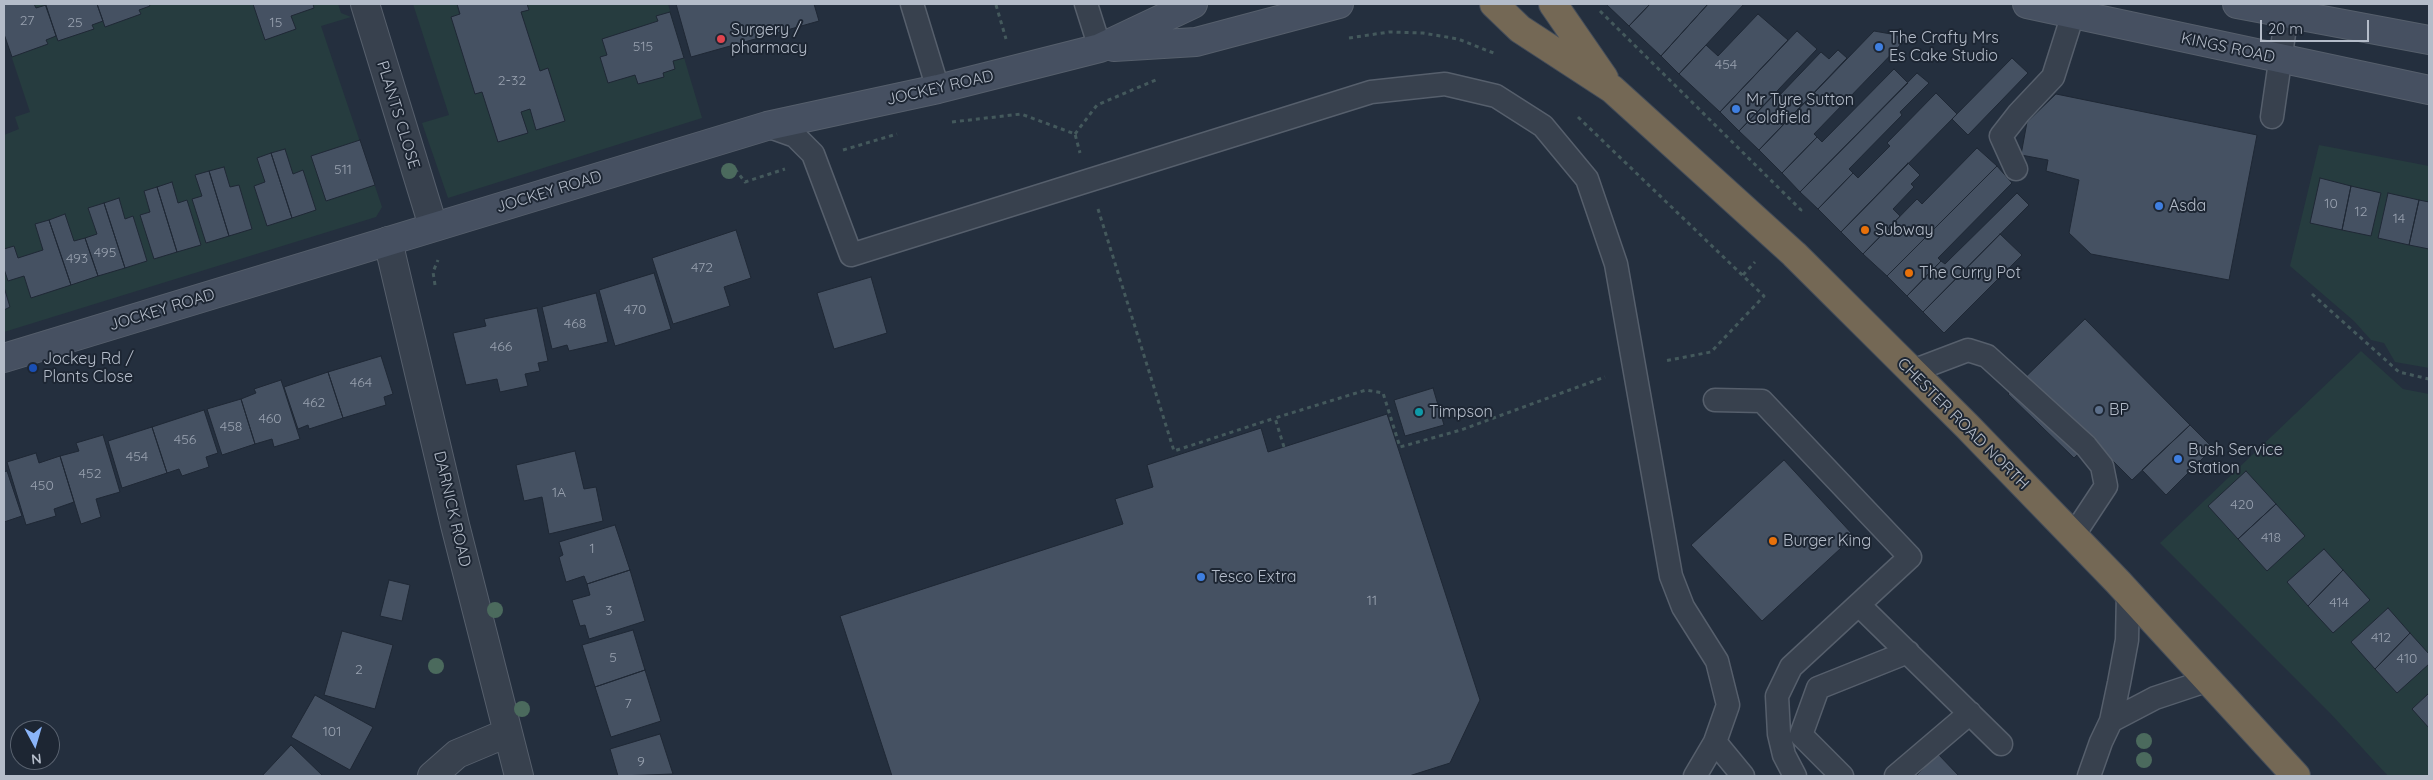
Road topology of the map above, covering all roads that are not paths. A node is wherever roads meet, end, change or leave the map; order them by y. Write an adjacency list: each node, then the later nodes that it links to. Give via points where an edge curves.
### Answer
1 (365, 4): 21 (street, PLANTS CLOSE)
2 (912, 4): 15 (lane)
3 (1086, 4): 13 (lane)
4 (1193, 4): 13 (main road, JOCKEY ROAD)
5 (1339, 4): 13 (main road, JOCKEY ROAD, via 1196,42)
6 (1494, 4): 16 (highway, CHESTER ROAD NORTH, via 1520,30)
7 (1554, 4): 16 (highway, CHESTER ROAD NORTH)
8 (2027, 4): 10 (main road, KINGS ROAD)
9 (2237, 4): 11 (main road)
10 (2063, 9): 14 (main road, KINGS ROAD); 20 (lane, via 2053,77 2001,136)
11 (2287, 13): 12 (main road); 14 (lane)
12 (2429, 40)
13 (1100, 48): 15 (main road, JOCKEY ROAD)
14 (2282, 60): 17 (main road, KINGS ROAD); 18 (lane)
15 (938, 90): 19 (main road, JOCKEY ROAD)
16 (1612, 90): 24 (highway, CHESTER ROAD NORTH, via 1794,254)
17 (2429, 90)
18 (2272, 117)
19 (767, 126): 21 (main road, JOCKEY ROAD); 34 (lane, via 794,136 813,154 851,255 1371,92 1445,84 1496,96 1543,126 1587,179 1616,264 1671,576 1683,607 1717,661 1728,705)
20 (2016, 169)
21 (433, 226): 22 (main road, JOCKEY ROAD)
22 (388, 241): 23 (main road, JOCKEY ROAD); 33 (street, DARNICK ROAD)
23 (4, 358)
24 (1910, 372): 26 (highway, CHESTER ROAD NORTH); 26 (lane, via 1968,350 1988,356 2086,446 2102,466 2106,486)
25 (1715, 400): 28 (lane, via 1762,401 1910,558)
26 (2073, 536): 27 (highway, CHESTER ROAD NORTH)
27 (2128, 594): 30 (highway, CHESTER ROAD NORTH); 32 (lane, via 2126,640)
28 (1859, 605): 29 (lane); 40 (lane, via 1791,666 1777,696 1779,734 1784,755)
29 (1908, 652): 31 (lane); 41 (lane, via 1818,688 1801,735)
30 (2206, 681): 32 (lane, via 2155,698); 44 (highway, CHESTER ROAD NORTH)
31 (1970, 713): 35 (lane); 42 (lane)
32 (2111, 721): 43 (lane)
33 (507, 732): 36 (street, via 457,754); 37 (street, DARNICK ROAD)
34 (1715, 742): 38 (lane); 39 (lane)
35 (2001, 744)
36 (432, 776)
37 (520, 776)
38 (1695, 776)
39 (1743, 776)
40 (1795, 776)
41 (1842, 776)
42 (1896, 776)
43 (2089, 776)
44 (2296, 776)

